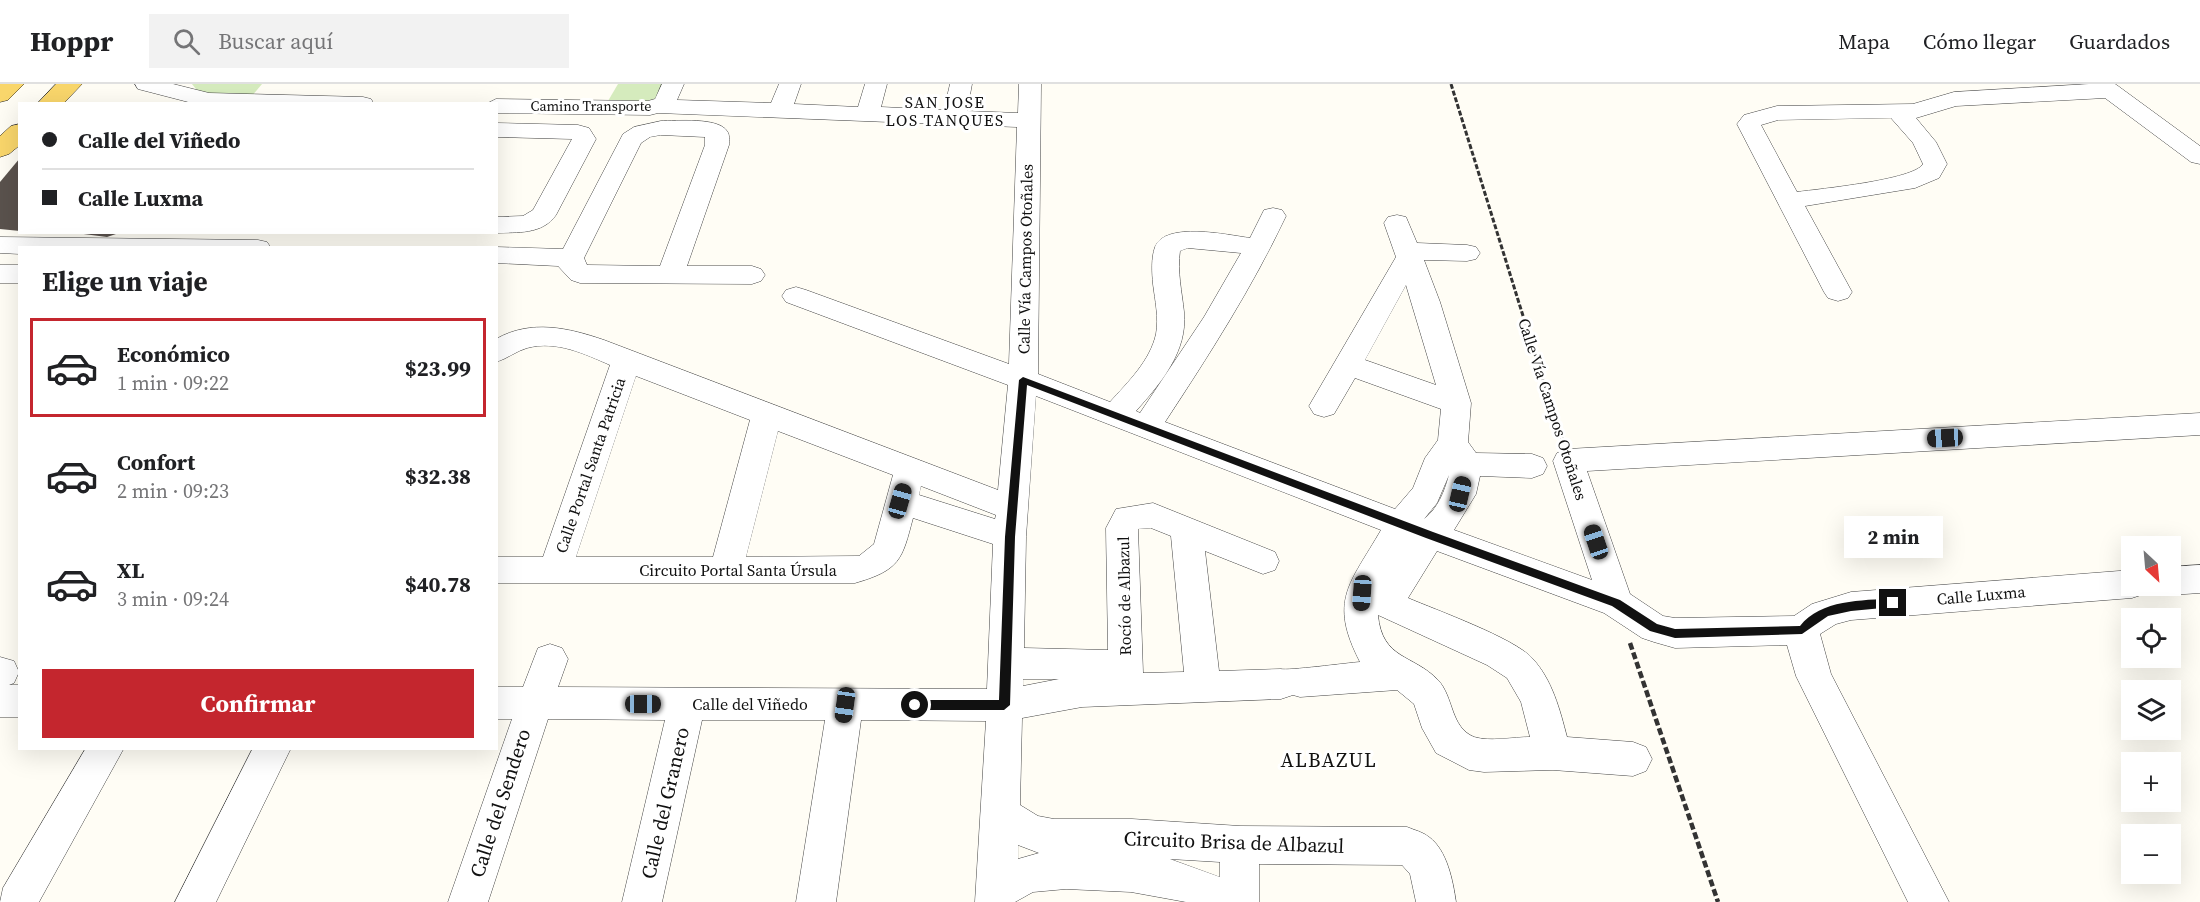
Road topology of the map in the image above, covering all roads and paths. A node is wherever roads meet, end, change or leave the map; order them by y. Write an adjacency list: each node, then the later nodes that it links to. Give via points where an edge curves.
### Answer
1 (12, 84): 12 (main road)
2 (70, 84): 13 (main road)
3 (146, 84): 11 (street)
4 (674, 84): 16 (street, Camino Transporte)
5 (790, 84): 17 (street)
6 (876, 84): 19 (street)
7 (961, 84): 20 (street)
8 (1030, 84): 21 (street, Calle Vía Campos Otoñales)
9 (1451, 84): 60 (path, Calle Vía Campos Otoñales)
10 (2105, 87): 18 (street, via 1954,99); 25 (street)
11 (185, 89): 14 (street, via 209,100)
12 (0, 95)
13 (51, 102)
14 (286, 102)
15 (498, 106): 16 (street, Camino Transporte)
16 (659, 106): 17 (street)
17 (780, 110): 19 (street)
18 (1898, 112): 26 (street, via 1928,147 1935,164 1930,173 1898,185); 26 (street, via 1777,113 1752,120 1749,124)
19 (868, 114): 20 (street)
20 (954, 117): 21 (street)
21 (1028, 120): 52 (street, Calle Vía Campos Otoñales)
22 (18, 133): 24 (main road)
23 (501, 137): 29 (street, via 578,132 584,139 543,215 528,224)
24 (0, 150)
25 (2200, 157)
26 (1789, 201): 43 (street)
27 (1273, 216): 34 (street)
28 (1397, 223): 37 (street)
29 (498, 225)
30 (124, 239): 31 (street); 32 (street)
31 (217, 240): 33 (street)
32 (0, 245)
33 (248, 246)
34 (1259, 247): 47 (street, via 1184,239 1168,246 1166,277); 48 (street)
35 (1467, 253): 37 (street)
36 (498, 255): 38 (street)
37 (1407, 255): 44 (street); 46 (street)
38 (571, 258): 39 (street, via 571,266 580,274); 39 (street, via 631,139 654,129 710,129 717,133 717,145)
39 (671, 273): 42 (street)
40 (0, 274): 41 (street)
41 (18, 274)
42 (752, 276)
43 (1838, 292)
44 (1387, 294): 46 (street); 51 (street)
45 (796, 296): 52 (street)
46 (1426, 302): 53 (street)
47 (1171, 323): 48 (street); 56 (street, via 1167,347)
48 (1207, 335): 58 (street)
49 (498, 351): 50 (street, via 524,339 553,336 586,343)
50 (626, 361): 55 (street); 69 (street, Calle Portal Santa Patricia)
51 (1347, 364): 53 (street); 54 (street)
52 (1023, 380): 56 (street); 64 (street, Calle Vía Campos Otoñales)
53 (1456, 403): 59 (street)
54 (1324, 406)
55 (766, 414): 62 (street); 70 (street)
56 (1116, 415): 58 (street)
57 (2200, 424): 60 (street)
58 (1146, 427): 66 (street)
59 (1454, 455): 61 (street); 66 (street, via 1460,494 1449,514)
60 (1568, 461): 75 (street, Calle Vía Campos Otoñales)
61 (1532, 466)
62 (910, 469): 63 (street, Circuito Portal Santa Úrsula); 64 (street)
63 (900, 501): 64 (street); 70 (street, Circuito Portal Santa Úrsula, via 891,544 869,566 855,570)
64 (1011, 522): 78 (street, Calle Vía Campos Otoñales)
65 (1186, 529): 67 (street, Rocío de Albazul); 80 (street, Rocío de Albazul, via 1153,515 1127,518 1122,528); 81 (street)
66 (1415, 530): 74 (street); 75 (street)
67 (1263, 561)
68 (498, 570): 69 (street, Circuito Portal Santa Úrsula)
69 (555, 570): 70 (street, Circuito Portal Santa Úrsula)
70 (726, 571)
71 (2200, 579): 72 (street)
72 (2181, 580)
73 (2121, 585): 76 (street, Calle Luxma, via 1851,606 1826,612)
74 (1374, 598): 79 (street, via 1360,618 1365,637 1375,656); 90 (street, via 1499,654 1519,667 1539,701)
75 (1616, 603): 76 (street, via 1654,628 1675,633); 104 (path)
76 (1802, 630): 105 (street, via 1814,676)
77 (550, 659): 84 (street, Calle del Sendero)
78 (1006, 663): 80 (street, Rocío de Albazul); 87 (street, Calle Vía Campos Otoñales)
79 (1401, 674): 81 (street, Rocío de Albazul); 90 (street, via 1427,693 1440,728 1458,748 1484,755)
80 (1126, 678): 81 (street, Rocío de Albazul); 87 (street, Rocío de Albazul, via 1082,691)
81 (1203, 687)
82 (0, 701): 83 (street)
83 (18, 701)
84 (515, 703): 85 (street, Calle del Viñedo); 98 (street, Calle del Sendero)
85 (687, 704): 86 (street, Calle del Viñedo); 99 (street, Calle del Granero)
86 (845, 705): 87 (street, Calle del Viñedo); 100 (street)
87 (1004, 705): 92 (street, Calle Vía Campos Otoñales)
88 (105, 750): 96 (street)
89 (272, 750): 97 (street)
90 (1553, 753): 91 (street)
91 (1633, 759)
92 (1001, 814): 94 (street, Circuito Brisa de Albazul, via 1025,830); 95 (street, Calle Vía Campos Otoñales)
93 (1240, 846): 94 (street, Circuito Brisa de Albazul); 102 (street); 103 (street, Circuito Brisa de Albazul, via 1407,846 1420,854 1429,870)
94 (1132, 855): 95 (street, Circuito Brisa de Albazul, via 1034,873 1014,880); 101 (street, Circuito Brisa de Albazul)
95 (995, 896)
96 (17, 902)
97 (195, 902)
98 (468, 902)
99 (642, 902)
100 (816, 902)
101 (1232, 902)
102 (1239, 902)
103 (1436, 902)
104 (1718, 902)
105 (1929, 902)

